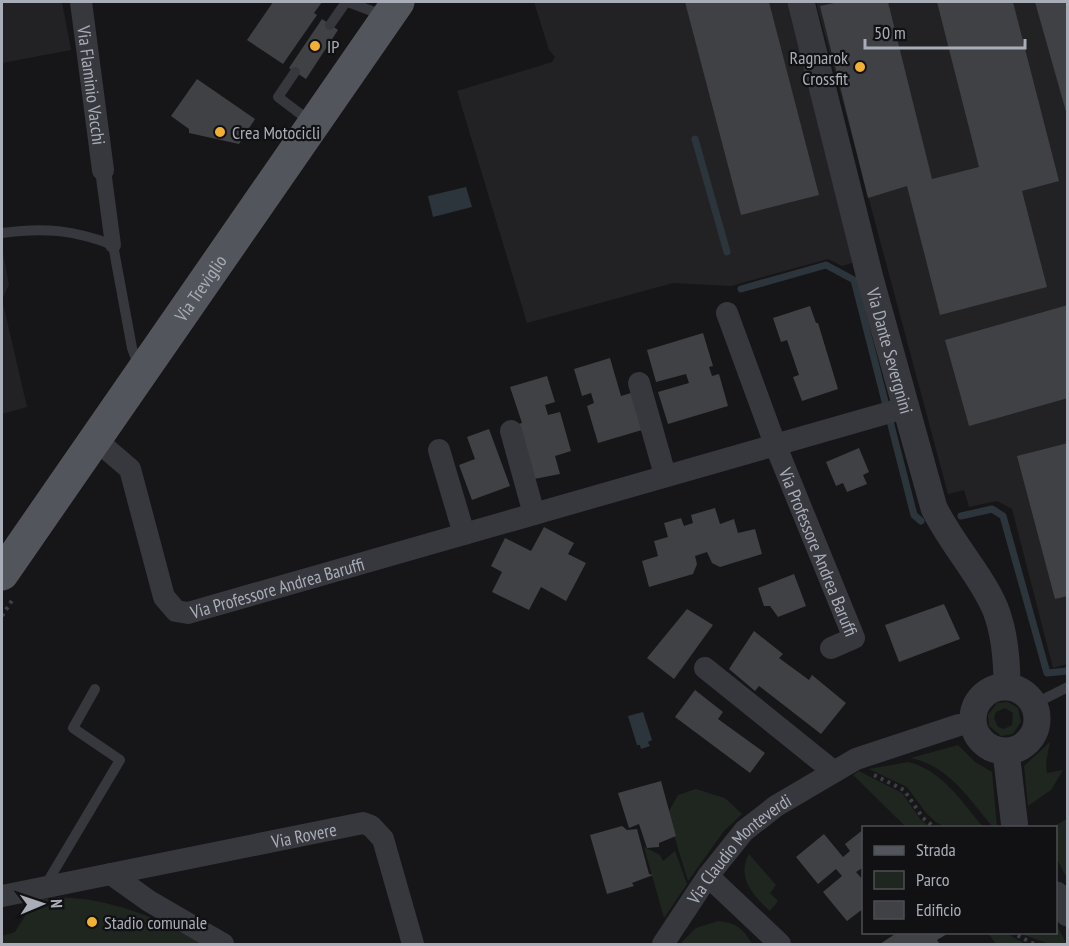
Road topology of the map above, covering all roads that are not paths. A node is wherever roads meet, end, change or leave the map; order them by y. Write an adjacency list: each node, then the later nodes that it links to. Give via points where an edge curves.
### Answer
1 (81, 2): 8 (street, Via Flaminio Vacchi)
2 (347, 2): 4 (lane); 5 (lane)
3 (801, 2): 14 (street, Via Dante Severgnini, via 870,278)
4 (393, 9): 7 (main road, Via Treviglio)
5 (330, 24)
6 (296, 72): 7 (lane, via 278,97)
7 (313, 123): 12 (main road, Via Treviglio)
8 (103, 170): 10 (street)
9 (2, 233): 10 (lane, via 60,230)
10 (113, 245): 12 (lane, via 132,348)
11 (727, 314): 17 (street, Via Professore Andrea Baruffi)
12 (141, 373): 16 (main road, Via Treviglio)
13 (639, 383): 19 (street)
14 (895, 410): 17 (street, Via Professore Andrea Baruffi); 25 (street, Via Dante Severgnini, via 944,528 994,606 1004,633)
15 (511, 431): 20 (street)
16 (95, 439): 21 (street, Via Professore Andrea Baruffi, via 130,469 164,597 171,608 182,613); 22 (main road, Via Treviglio)
17 (775, 444): 19 (street, Via Professore Andrea Baruffi); 23 (street, Via Professore Andrea Baruffi, via 854,638)
18 (439, 450): 21 (street)
19 (665, 475): 20 (street, Via Professore Andrea Baruffi)
20 (534, 514): 21 (street, Via Professore Andrea Baruffi)
21 (464, 534)
22 (2, 574)
23 (831, 648)
24 (705, 668): 31 (street)
25 (1007, 686): 28 (street, via 1027,695); 29 (street, via 981,696)
26 (1068, 687): 28 (lane)
27 (95, 689): 35 (lane, via 73,728 120,760)
28 (1034, 704): 30 (street, via 1037,714 1033,736 1026,744)
29 (972, 723): 30 (street, via 980,741); 31 (street, Via Claudio Monteverdi, via 856,759)
30 (1006, 752): 32 (street)
31 (833, 771): 34 (street, Via Claudio Monteverdi, via 744,831)
32 (1015, 826)
33 (111, 874): 35 (street, Via Rovere); 39 (street); 40 (street, Via Rovere, via 363,824 371,826 383,839)
34 (708, 876): 41 (street, Via Claudio Monteverdi); 42 (street)
35 (45, 886): 36 (street, Via Rovere)
36 (2, 896)
37 (1057, 896): 38 (street)
38 (1068, 913)
39 (222, 945)
40 (413, 945)
41 (663, 945)
42 (780, 945)

